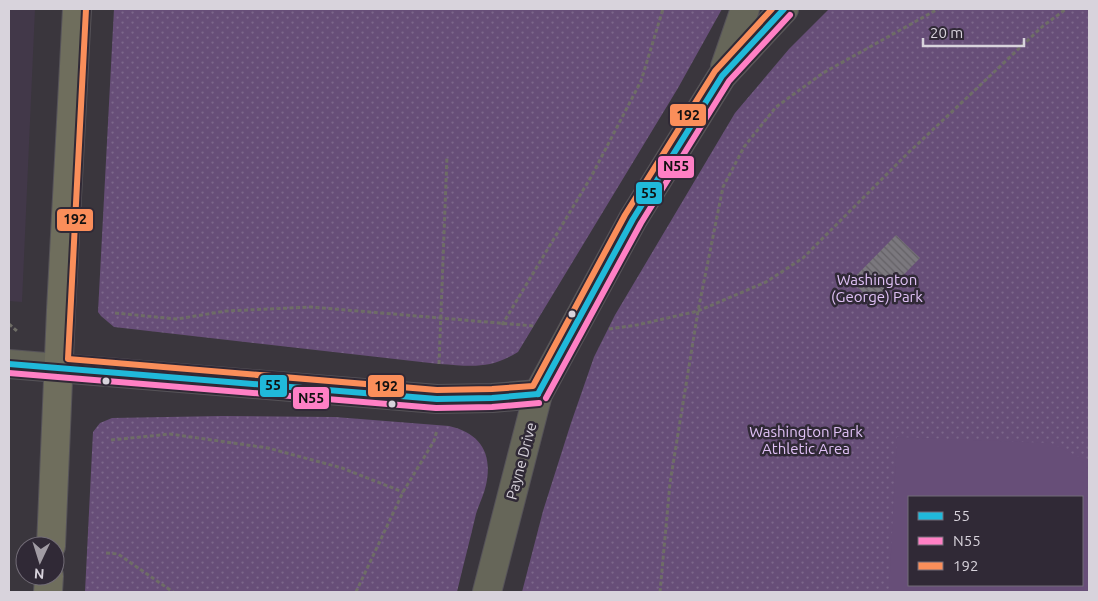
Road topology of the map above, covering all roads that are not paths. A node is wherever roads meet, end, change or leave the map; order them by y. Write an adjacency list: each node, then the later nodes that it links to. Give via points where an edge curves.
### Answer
1 (77, 9): 6 (main road)
2 (745, 9): 4 (street, Payne Drive)
3 (784, 9): 4 (street, Payne Drive)
4 (722, 76): 7 (street, Payne Drive, via 633,219)
5 (9, 364): 6 (street)
6 (59, 367): 7 (street, via 438,399); 8 (main road)
7 (538, 394): 9 (street, Payne Drive)
8 (51, 536)
9 (487, 592)

